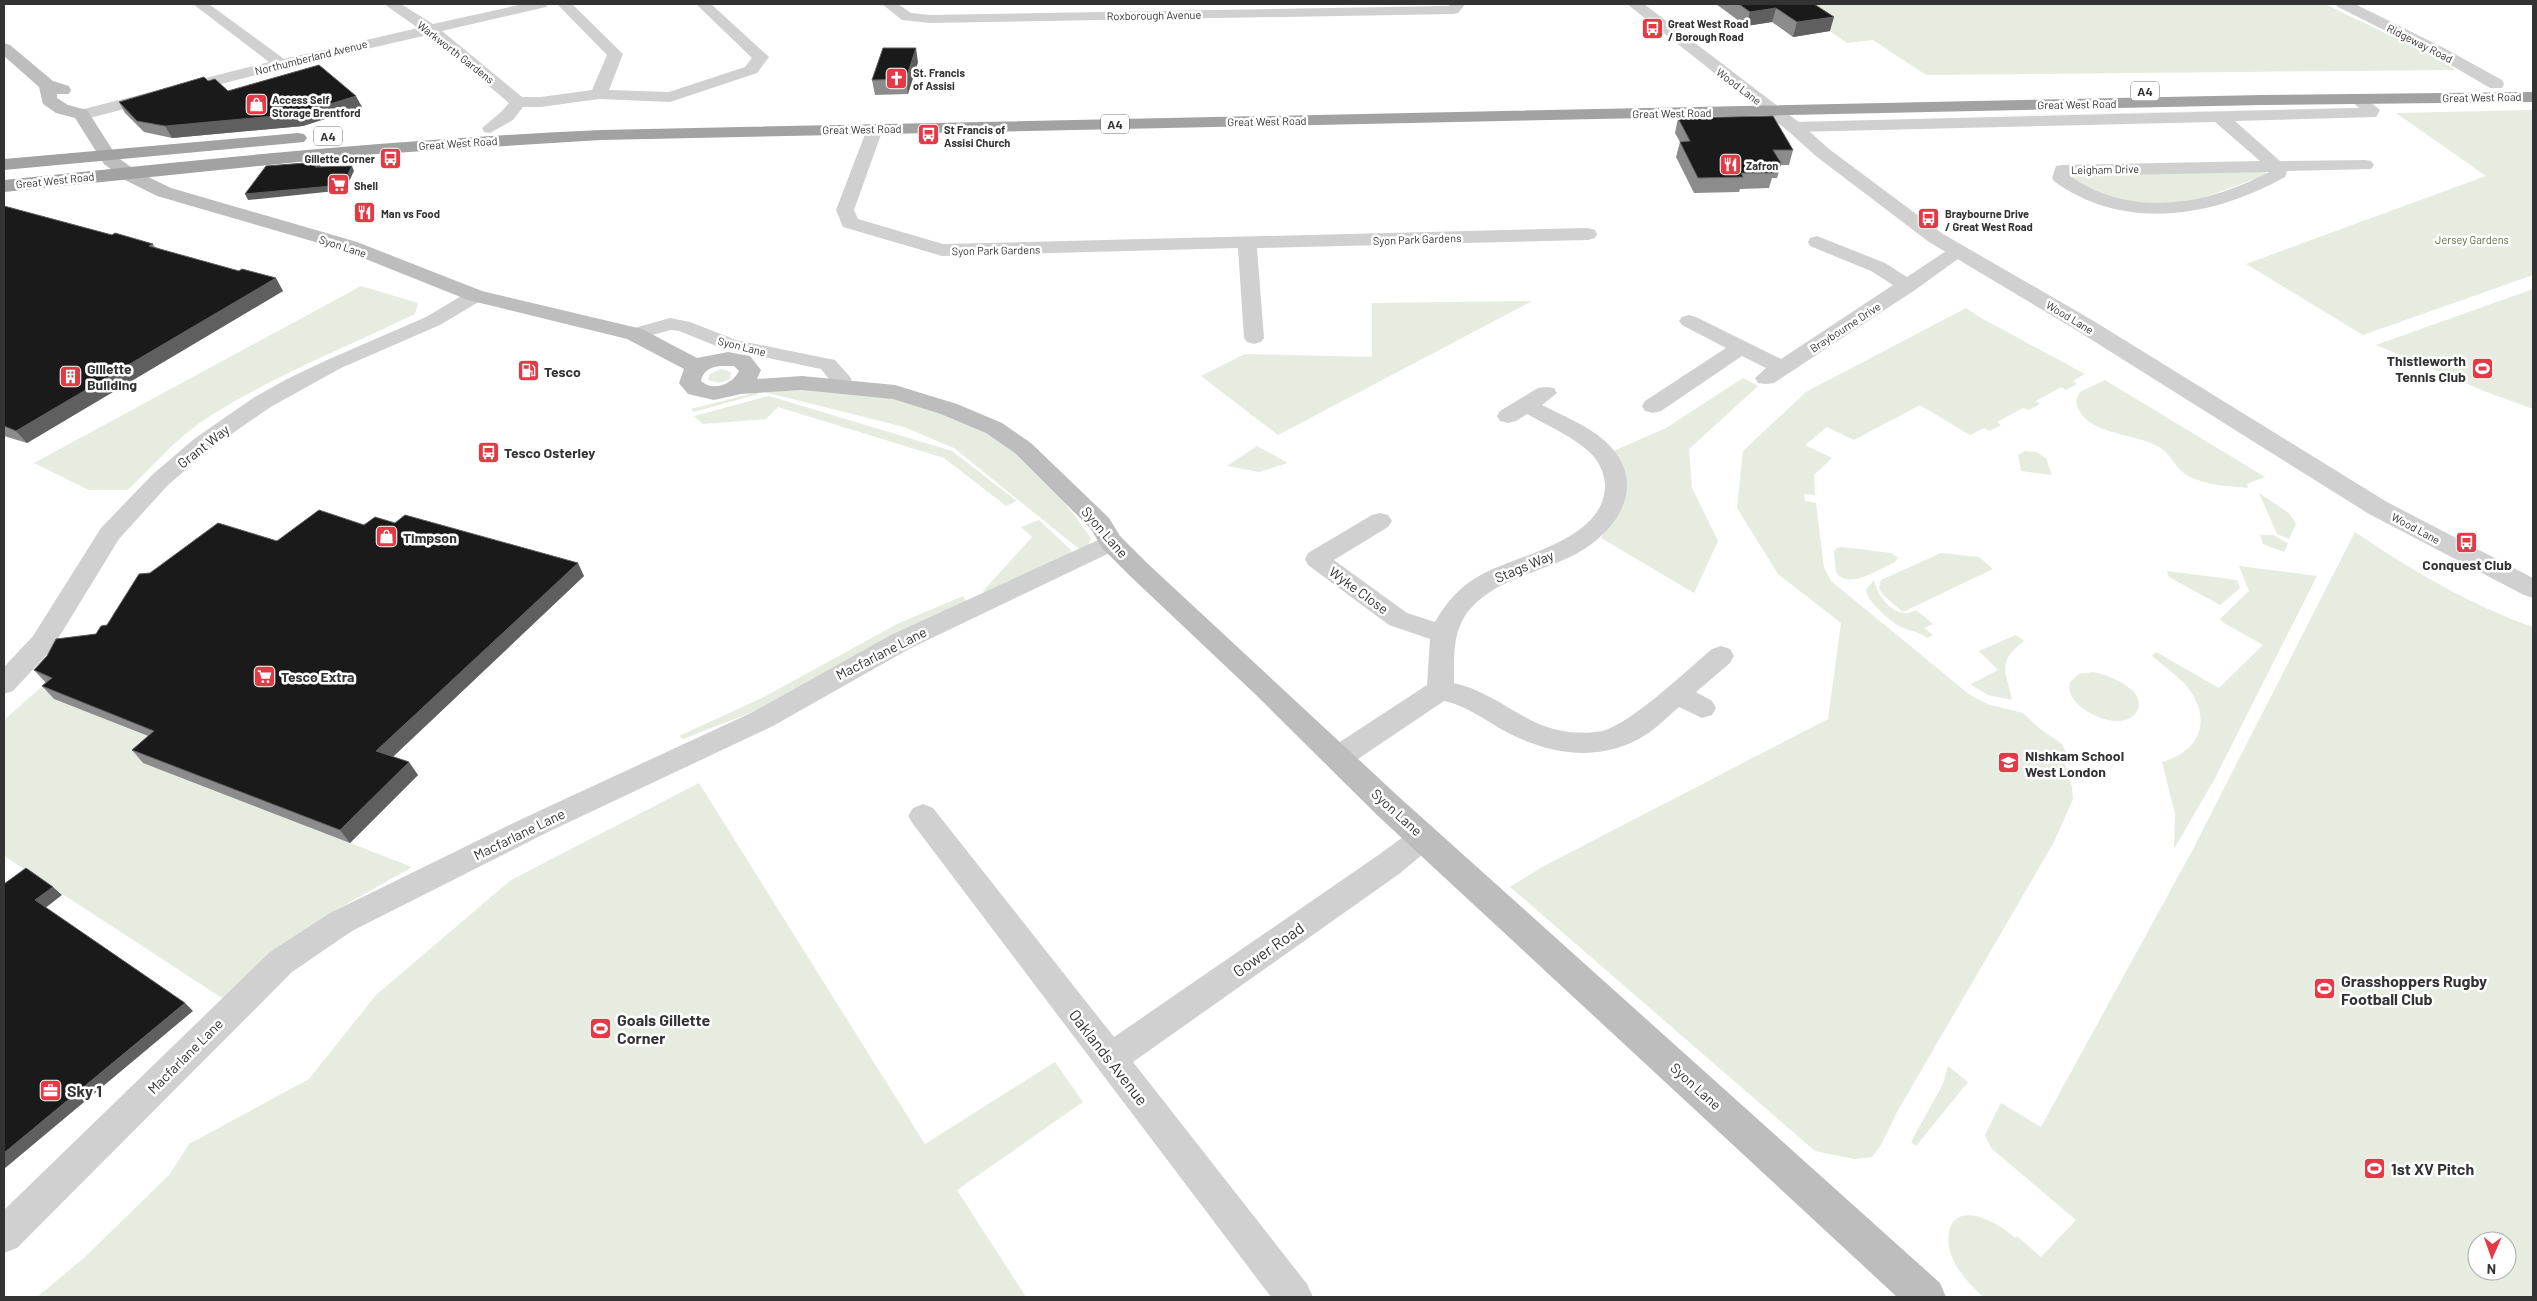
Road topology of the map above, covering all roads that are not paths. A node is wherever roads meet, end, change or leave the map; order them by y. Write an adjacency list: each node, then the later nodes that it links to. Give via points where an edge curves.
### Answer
1 (200, 4): 12 (street)
2 (391, 4): 10 (street, Warkworth Gardens)
3 (541, 4): 10 (street, Northumberland Avenue)
4 (564, 4): 15 (street, via 615,54)
5 (703, 4): 15 (street, via 761,57 751,70 670,97)
6 (889, 4): 9 (street, Roxborough Avenue, via 907,17 930,19)
7 (1635, 4): 17 (street, Wood Lane)
8 (2343, 4): 14 (street, Ridgeway Road)
9 (1454, 7)
10 (430, 29): 12 (street, Northumberland Avenue); 19 (street, Warkworth Gardens)
11 (4, 48): 21 (main road, via 47,85 49,100 62,109)
12 (281, 64): 21 (street, Northumberland Avenue)
13 (2533, 83): 14 (highway, Great West Road / A4)
14 (2496, 84): 17 (highway, Great West Road / A4)
15 (599, 94): 19 (street)
16 (2533, 97): 18 (highway, Great West Road / A4)
17 (1756, 99): 20 (street, Wood Lane); 24 (highway, Great West Road / A4)
18 (2357, 99): 20 (highway, Great West Road / A4); 22 (street, via 2372,110 2370,113)
19 (518, 102): 24 (street, via 507,116)
20 (1772, 111): 23 (street, Wood Lane); 25 (highway, Great West Road / A4)
21 (82, 114): 27 (main road, Syon Lane)
22 (2220, 117): 23 (street); 30 (street)
23 (1794, 127): 37 (street, Wood Lane, via 1899,211)
24 (490, 128): 27 (highway, Great West Road / A4, via 242,141)
25 (875, 129): 26 (highway, Great West Road / A4, via 521,138); 36 (street, Syon Park Gardens, via 845,210 850,223 942,250)
26 (345, 152): 27 (highway, A4, via 266,151 152,160); 31 (highway, Great West Road / A4)
27 (106, 154): 28 (highway, Great West Road / A4); 31 (main road, Syon Lane)
28 (4, 165)
29 (2366, 165): 30 (street, Leigham Drive)
30 (2276, 166): 30 (street, Leigham Drive, via 2279,174 2261,184 2181,208 2148,209 2122,204 2089,194 2061,178 2062,170)
31 (127, 172): 32 (highway, A4, via 86,169); 33 (highway, Great West Road / A4); 39 (main road, Syon Lane, via 148,185 185,200 350,246)
32 (4, 175)
33 (4, 186)
34 (1834, 233): 38 (street, via 1811,246 1878,267)
35 (1588, 234): 36 (street, Syon Park Gardens)
36 (1247, 243): 42 (street)
37 (1959, 251): 38 (street, Braybourne Drive); 52 (street, Wood Lane, via 2378,508)
38 (1908, 286): 45 (street, Braybourne Drive)
39 (475, 296): 41 (main road, Syon Lane); 55 (street, Grant Way, via 433,321 295,384 202,444 160,480 110,534 42,642)
40 (1688, 321): 43 (street, Braybourne Drive)
41 (634, 334): 44 (main road, Syon Lane); 47 (street, Syon Lane, via 670,324 683,326 731,346 828,364 840,378)
42 (1254, 338)
43 (1740, 348): 45 (street, Braybourne Drive); 49 (street)
44 (697, 367): 46 (main road, via 715,360 734,359 748,365); 46 (main road, Syon Lane, via 691,373 690,383 698,391 718,393)
45 (1774, 373)
46 (744, 378): 47 (main road, Syon Lane)
47 (841, 386): 51 (main road, Syon Lane, via 914,397 994,428 1023,448 1062,485 1100,524)
48 (1527, 405): 53 (street, Stags Way, via 1601,450 1612,464 1618,481 1615,500 1606,516 1574,545 1491,579 1463,601)
49 (1653, 406)
50 (1380, 521): 53 (street, Wyke Close, via 1317,559 1398,618)
51 (1111, 542): 59 (main road, Syon Lane); 63 (street, Macfarlane Lane, via 900,642 763,719 536,824 341,922 281,962)
52 (2533, 590)
53 (1442, 634): 56 (street)
54 (1721, 656): 57 (street)
55 (4, 684)
56 (1440, 690): 57 (street, via 1483,704 1529,732 1567,743 1606,741 1637,727); 59 (street)
57 (1677, 693): 58 (street)
58 (1702, 708)
59 (1339, 757): 61 (main road, Syon Lane)
60 (923, 816): 62 (street, Oaklands Avenue)
61 (1424, 837): 62 (street, Gower Road); 65 (main road, Syon Lane)
62 (1110, 1059): 64 (street, Oaklands Avenue)
63 (4, 1235)
64 (1294, 1297)
65 (1926, 1297)

